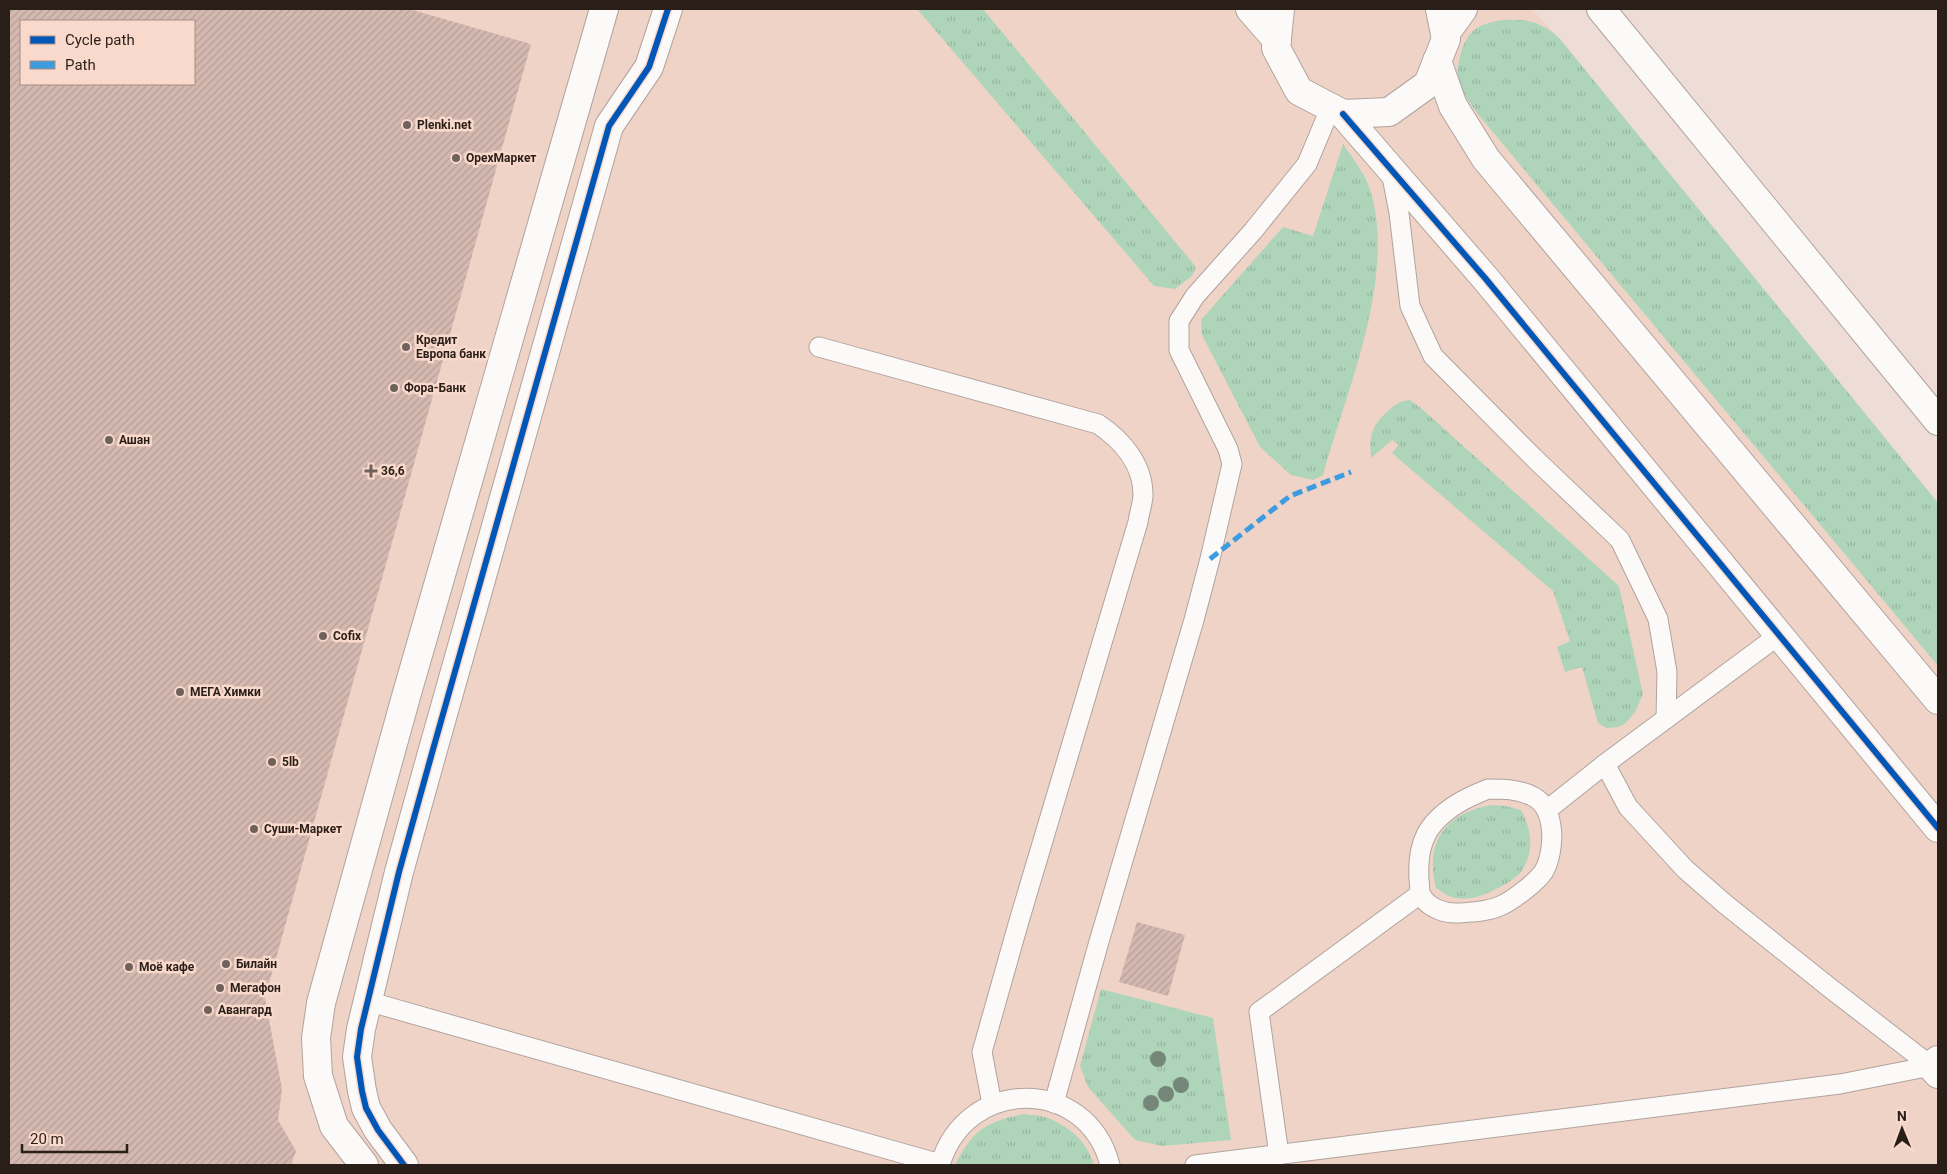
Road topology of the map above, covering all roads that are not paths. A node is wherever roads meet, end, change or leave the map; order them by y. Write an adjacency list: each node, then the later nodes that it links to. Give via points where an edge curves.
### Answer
1 (604, 9): 27 (street, via 321,1003 316,1038 318,1076 334,1126)
2 (668, 9): 21 (street, via 649,68 609,126 432,753)
3 (1250, 9): 8 (street)
4 (1280, 9): 8 (street)
5 (1463, 9): 7 (street)
6 (1601, 9): 13 (street)
7 (1442, 21): 9 (street, via 1446,39)
8 (1277, 40): 10 (street, via 1276,48 1299,91)
9 (1438, 61): 10 (street, via 1428,84 1389,112); 15 (street, via 1453,106 1486,159)
10 (1336, 112): 11 (street); 23 (lane, via 1307,164 1195,296 1179,321 1179,350 1228,449 1232,464 1194,620)
11 (1391, 170): 14 (street, via 1485,278); 16 (lane, via 1410,306 1433,356 1620,540 1658,618 1667,672)
12 (819, 347): 24 (lane, via 1098,424 1127,450 1141,475 1143,496 1138,522 982,1052)
13 (1938, 421)
14 (1779, 634): 16 (lane); 19 (street)
15 (1938, 700)
16 (1666, 719): 17 (lane)
17 (1605, 764): 18 (lane); 22 (lane, via 1628,807 1685,869 1830,988)
18 (1547, 810): 20 (lane, via 1534,796 1511,789 1488,789 1450,808 1422,842 1418,864); 20 (lane, via 1551,829 1550,852 1544,872 1502,906 1484,912 1455,913 1433,908)
19 (1938, 828)
20 (1420, 894): 25 (lane, via 1259,1012)
21 (367, 1000): 26 (lane); 28 (street, via 358,1057 362,1091 366,1108)
22 (1936, 1067): 25 (lane, via 1840,1084)
23 (1054, 1102): 24 (lane, via 1016,1098); 29 (lane, via 1080,1117 1095,1131)
24 (992, 1104): 26 (lane, via 970,1117 955,1133)
25 (1279, 1155): 30 (lane)
26 (940, 1164)
27 (364, 1165)
28 (404, 1165)
29 (1110, 1165)
30 (1195, 1165)

